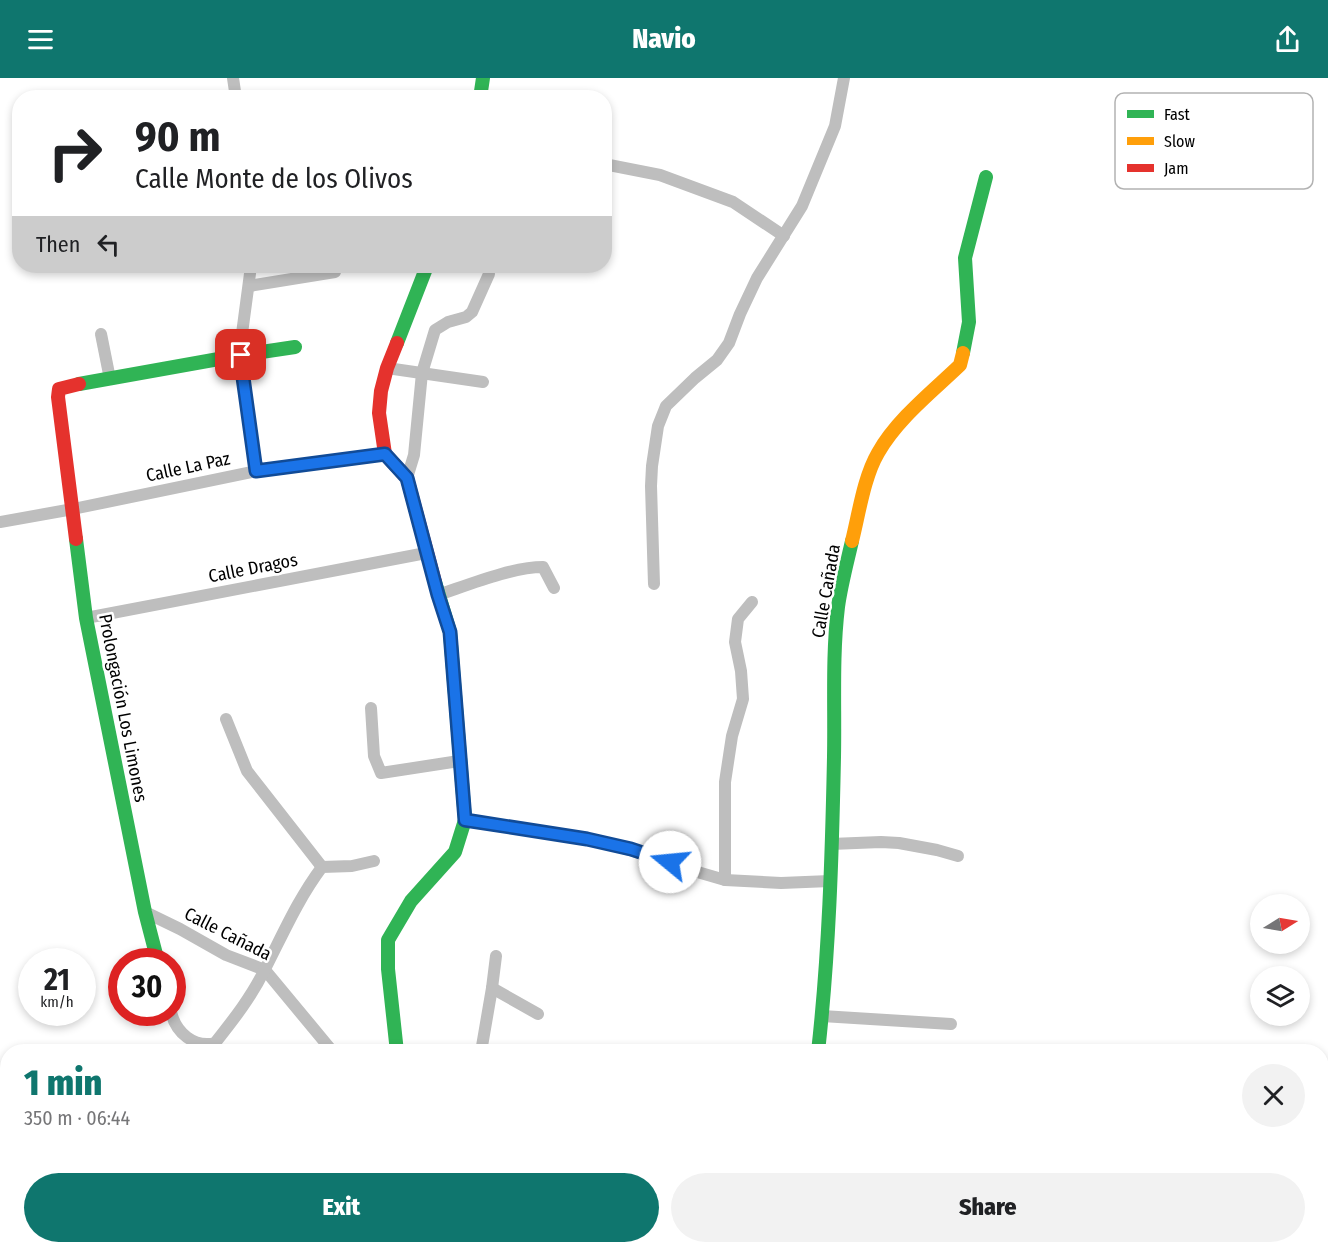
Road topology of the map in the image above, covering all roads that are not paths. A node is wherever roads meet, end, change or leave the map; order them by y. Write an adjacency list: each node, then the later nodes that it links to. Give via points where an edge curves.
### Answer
1 (844, 78): 4 (street, via 835,126 802,207)
2 (612, 166): 4 (street, via 660,175 733,202)
3 (986, 177): 32 (street, Calle Cañada, via 964,258 969,322 960,365 899,424 878,453 864,489 838,605 834,647)
4 (784, 236): 23 (street, via 757,278 729,344 666,406 658,426 651,486)
5 (250, 273): 9 (street)
6 (328, 273): 9 (street)
7 (424, 273): 13 (street)
8 (489, 274): 14 (street, via 472,312 435,330)
9 (249, 286): 12 (street)
10 (101, 334): 15 (street)
11 (295, 347): 12 (street)
12 (241, 355): 15 (street); 18 (street)
13 (387, 368): 14 (street); 17 (street, via 379,413)
14 (422, 373): 16 (street); 19 (street, via 414,455)
15 (110, 379): 20 (street, Prolongación Los Limones, via 59,389)
16 (483, 382)
17 (385, 454): 18 (street, Calle La Paz); 19 (street)
18 (256, 471): 20 (street, Calle La Paz)
19 (407, 478): 22 (street)
20 (73, 509): 21 (street, Calle La Paz); 27 (street, Prolongación Los Limones)
21 (0, 522)
22 (426, 553): 25 (street); 27 (street, Calle Dragos)
23 (654, 584)
24 (554, 588): 25 (street, via 543,567 532,567)
25 (438, 595): 30 (street, via 450,632)
26 (752, 602): 36 (street, via 738,619 735,642 743,699 725,782)
27 (86, 618): 38 (street, Prolongación Los Limones)
28 (371, 708): 30 (street, via 374,756 381,773)
29 (226, 719): 35 (street, via 247,771)
30 (459, 761): 31 (street)
31 (465, 820): 36 (street, via 606,843); 50 (street, via 455,852 411,901 388,940)
32 (831, 844): 33 (street, via 899,843); 37 (street, Calle Cañada)
33 (958, 856)
34 (374, 861): 35 (street)
35 (322, 867): 41 (street, via 288,922)
36 (725, 880): 37 (street)
37 (830, 881): 44 (street, Calle Cañada)
38 (145, 912): 39 (street, Prolongación Los Limones); 41 (street, Calle Cañada, via 226,955)
39 (154, 948)
40 (496, 956): 42 (street)
41 (265, 970): 48 (street, via 244,1005); 49 (street, Calle Cañada)
42 (492, 988): 43 (street); 51 (street)
43 (538, 1014)
44 (822, 1016): 45 (street); 52 (street, Calle Cañada)
45 (951, 1024)
46 (176, 1026): 47 (street)
47 (201, 1044)
48 (210, 1044)
49 (326, 1044)
50 (396, 1044)
51 (482, 1044)
52 (819, 1044)

